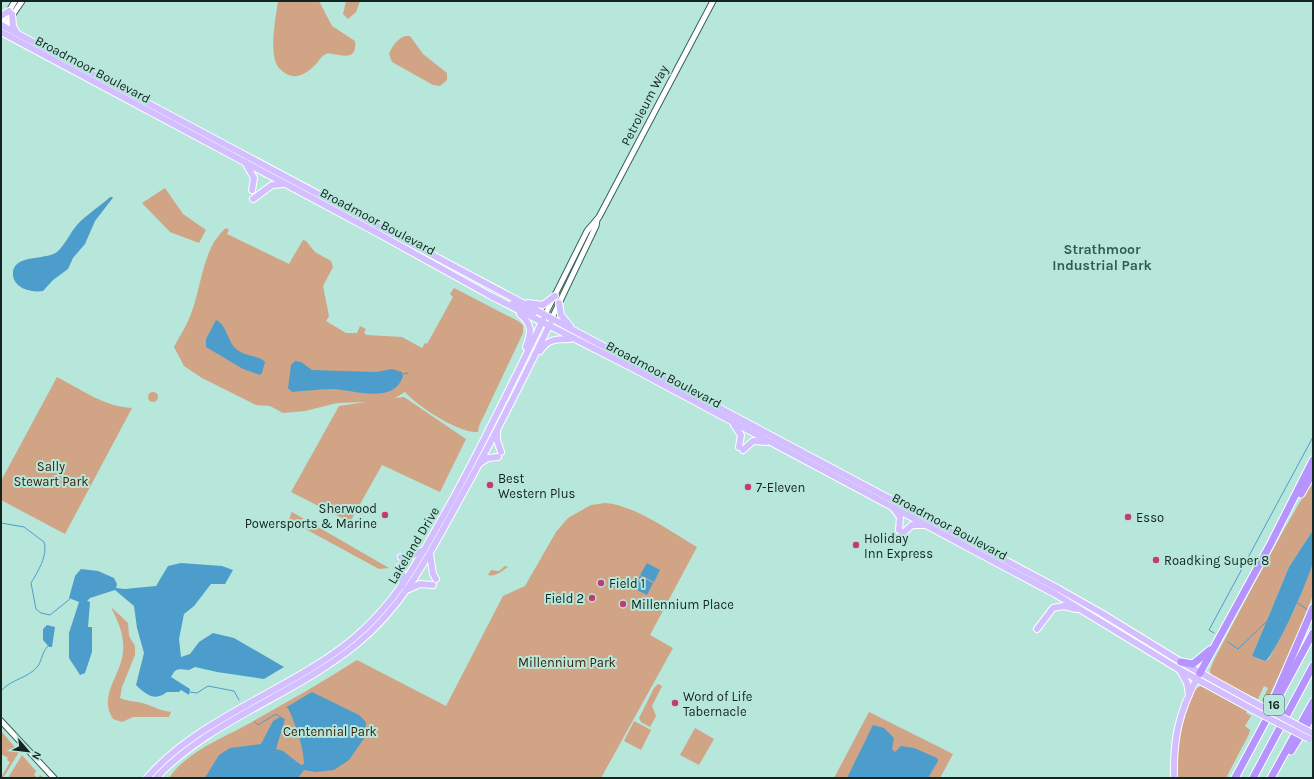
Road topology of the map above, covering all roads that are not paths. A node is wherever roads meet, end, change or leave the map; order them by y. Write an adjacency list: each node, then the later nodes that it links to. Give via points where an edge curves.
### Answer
1 (16, 1): 4 (street)
2 (22, 1): 4 (street)
3 (712, 1): 12 (street, Petroleum Way)
4 (10, 13): 5 (main road); 6 (street); 7 (main road)
5 (1, 16)
6 (2, 29): 7 (main road, Broadmoor Boulevard); 8 (main road, Broadmoor Boulevard)
7 (18, 34): 15 (main road, Broadmoor Boulevard)
8 (245, 162): 9 (main road, Broadmoor Boulevard); 10 (main road, via 254,178)
9 (286, 184): 11 (main road, via 272,185); 13 (main road, Broadmoor Boulevard)
10 (252, 190)
11 (253, 199)
12 (597, 219): 14 (street, Petroleum Way, via 587,231); 16 (street, Petroleum Way)
13 (491, 296): 17 (main road, Broadmoor Boulevard); 18 (main road, via 500,297)
14 (555, 296): 15 (main road, via 540,306); 18 (street, Petroleum Way)
15 (522, 302): 18 (main road, Broadmoor Boulevard)
16 (559, 303): 19 (street, Petroleum Way); 21 (main road, via 561,315)
17 (513, 308): 18 (main road, Broadmoor Boulevard); 24 (main road, via 529,322 530,333)
18 (544, 318): 19 (main road, Broadmoor Boulevard); 20 (main road, Broadmoor Boulevard); 24 (main road, Lakeland Drive)
19 (552, 318): 20 (main road, Lakeland Drive); 21 (main road, Broadmoor Boulevard)
20 (548, 326): 22 (main road, Broadmoor Boulevard); 23 (main road, Lakeland Drive)
21 (577, 332): 46 (main road, Broadmoor Boulevard, via 1059,589 1103,614)
22 (572, 339): 23 (main road, via 555,338 546,343); 25 (main road, Broadmoor Boulevard)
23 (526, 373): 26 (main road, Lakeland Drive)
24 (512, 384): 34 (main road, Lakeland Drive, via 481,447)
25 (731, 422): 27 (main road, Broadmoor Boulevard); 27 (main road, via 741,435 741,449 753,441)
26 (497, 430): 29 (main road, Lakeland Drive); 29 (main road, via 500,454)
27 (771, 442): 31 (main road, Broadmoor Boulevard)
28 (1313, 460): 33 (highway)
29 (479, 464): 35 (main road, Lakeland Drive)
30 (1313, 473): 33 (highway)
31 (893, 508): 32 (main road, Broadmoor Boulevard); 32 (main road, via 900,517 901,532 912,525)
32 (926, 525): 42 (main road, Broadmoor Boulevard)
33 (1270, 545): 45 (highway)
34 (424, 550): 36 (main road, via 409,557); 40 (main road, Lakeland Drive)
35 (430, 554): 38 (main road); 40 (main road, Lakeland Drive)
36 (401, 557)
37 (400, 566): 40 (main road)
38 (436, 579)
39 (433, 585): 40 (main road, via 420,584)
40 (405, 588): 58 (main road, Lakeland Drive, via 343,647 194,738); 59 (main road, Lakeland Drive, via 391,611 340,657 210,736 178,758)
41 (1313, 608): 53 (highway)
42 (1092, 615): 43 (main road, via 1064,606 1053,608); 46 (main road, Broadmoor Boulevard)
43 (1037, 630)
44 (1313, 633): 53 (highway, 16)
45 (1215, 646): 46 (highway, via 1192,664); 48 (highway)
46 (1180, 666): 48 (main road, Broadmoor Boulevard); 49 (main road)
47 (1313, 666): 62 (highway, 16)
48 (1198, 676): 49 (main road); 55 (main road, Broadmoor Boulevard, bridge); 56 (main road, Broadmoor Boulevard, bridge, via 1253,710)
49 (1189, 694): 60 (main road, via 1175,735)
50 (1313, 702): 63 (highway)
51 (1313, 715): 63 (highway)
52 (1, 721): 54 (street)
53 (1265, 722): 61 (highway, 16)
54 (4, 726): 57 (street)
55 (1313, 734)
56 (1311, 741)
57 (54, 777)
58 (147, 778)
59 (156, 778)
60 (1174, 778)
61 (1235, 778)
62 (1253, 778)
63 (1272, 778)

